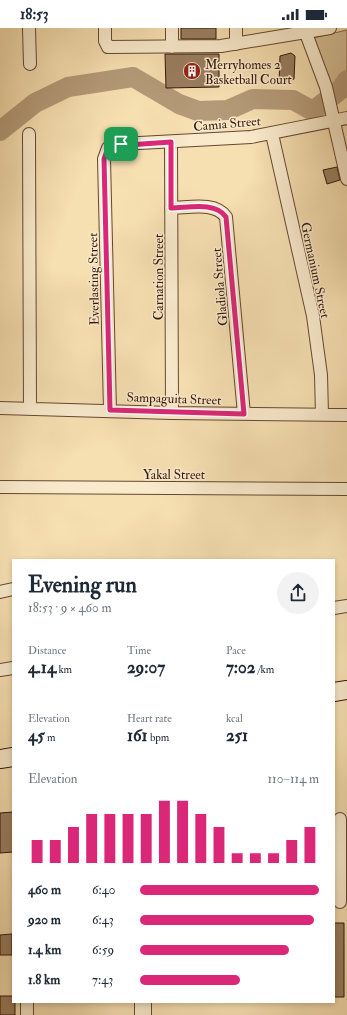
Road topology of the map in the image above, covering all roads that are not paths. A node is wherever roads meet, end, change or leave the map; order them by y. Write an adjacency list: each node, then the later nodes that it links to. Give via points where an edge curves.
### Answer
1 (29, 28): 9 (street)
2 (105, 28): 8 (street, via 105,44 108,47)
3 (172, 28): 8 (street)
4 (236, 28): 7 (street)
5 (330, 28): 6 (street)
6 (305, 31): 7 (street); 10 (street, via 326,87)
7 (236, 44): 8 (street)
8 (172, 47)
9 (30, 64)
10 (333, 115): 11 (street, Camia Street); 13 (street, Camia Street); 16 (street)
11 (347, 118)
12 (29, 134): 19 (street)
13 (272, 134): 14 (street, Camia Street); 23 (street, Germanium Street, via 312,316 321,375)
14 (171, 142): 15 (street, Camia Street, via 121,144); 17 (street, Carnation Street)
15 (108, 148): 20 (street, Everlasting Street, via 104,159)
16 (347, 179)
17 (171, 208): 21 (street, Carnation Street); 22 (street, Gladiola Street, via 214,207 226,217)
18 (0, 408): 19 (street, Sampaguita Street)
19 (30, 409): 20 (street, Sampaguita Street)
20 (110, 410): 21 (street, Sampaguita Street)
21 (172, 413): 22 (street, Sampaguita Street)
22 (244, 414): 23 (street, Sampaguita Street)
23 (322, 414): 24 (street, Sampaguita Street)
24 (347, 414)
25 (0, 487): 26 (street, Yakal Street)
26 (347, 489)
27 (12, 589): 28 (street)
28 (0, 592)
29 (347, 606): 30 (street)
30 (335, 608)
31 (12, 668): 32 (street)
32 (0, 670)
33 (347, 690): 34 (main road)
34 (335, 692)
35 (12, 756): 36 (main road)
36 (0, 759)
37 (340, 819): 38 (street)
38 (337, 886): 39 (street)
39 (340, 902)
40 (27, 1003): 42 (street)
41 (143, 1003): 43 (street)
42 (27, 1015)
43 (143, 1015)

